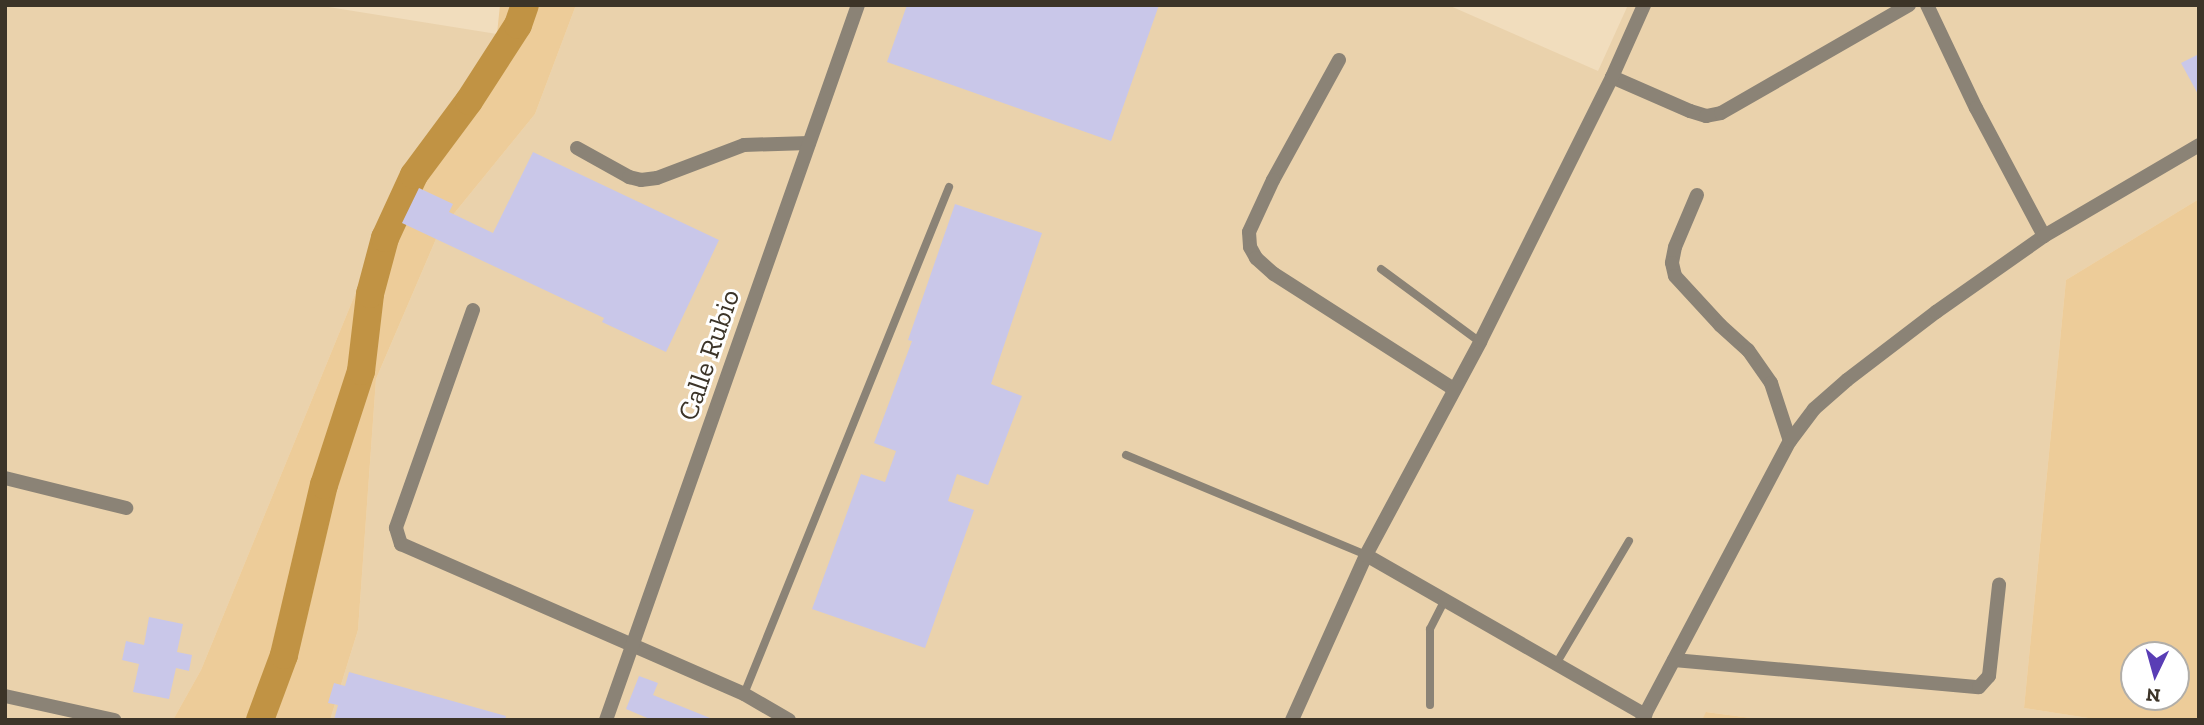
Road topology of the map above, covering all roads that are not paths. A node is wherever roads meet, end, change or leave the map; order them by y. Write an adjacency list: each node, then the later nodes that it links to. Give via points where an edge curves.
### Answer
1 (858, 5): 7 (street, Calle Rubio)
2 (1644, 5): 6 (street)
3 (1909, 5): 6 (street, via 1721,113 1706,116 1690,111)
4 (1927, 5): 12 (street)
5 (1339, 60): 16 (street, via 1273,180 1249,232 1250,247 1255,258 1274,274)
6 (1612, 77): 15 (street)
7 (809, 144): 9 (street, via 744,145 641,180); 25 (street, Calle Rubio)
8 (2199, 145): 12 (street)
9 (577, 148)
10 (949, 187): 28 (lane)
11 (1697, 195): 17 (street, via 1675,247 1675,276 1756,361 1771,383)
12 (2044, 236): 17 (street, via 1847,380 1814,409)
13 (1381, 269): 15 (lane)
14 (473, 310): 25 (street, via 396,528 398,537 411,550)
15 (1480, 342): 16 (street)
16 (1454, 389): 22 (street)
17 (1790, 441): 26 (street)
18 (1126, 455): 22 (lane)
19 (5, 478): 20 (street)
20 (126, 508)
21 (1629, 541): 27 (lane)
22 (1366, 555): 24 (street); 35 (street)
23 (1999, 585): 26 (street, via 1989,676 1979,687)
24 (1446, 600): 27 (street); 30 (lane, via 1430,629)
25 (633, 646): 28 (street); 33 (street, Calle Rubio)
26 (1674, 660): 31 (street)
27 (1556, 664): 31 (street)
28 (744, 694): 34 (street)
29 (5, 696): 32 (street)
30 (1430, 705)
31 (1643, 717)
32 (114, 720)
33 (606, 720)
34 (789, 720)
35 (1292, 720)

